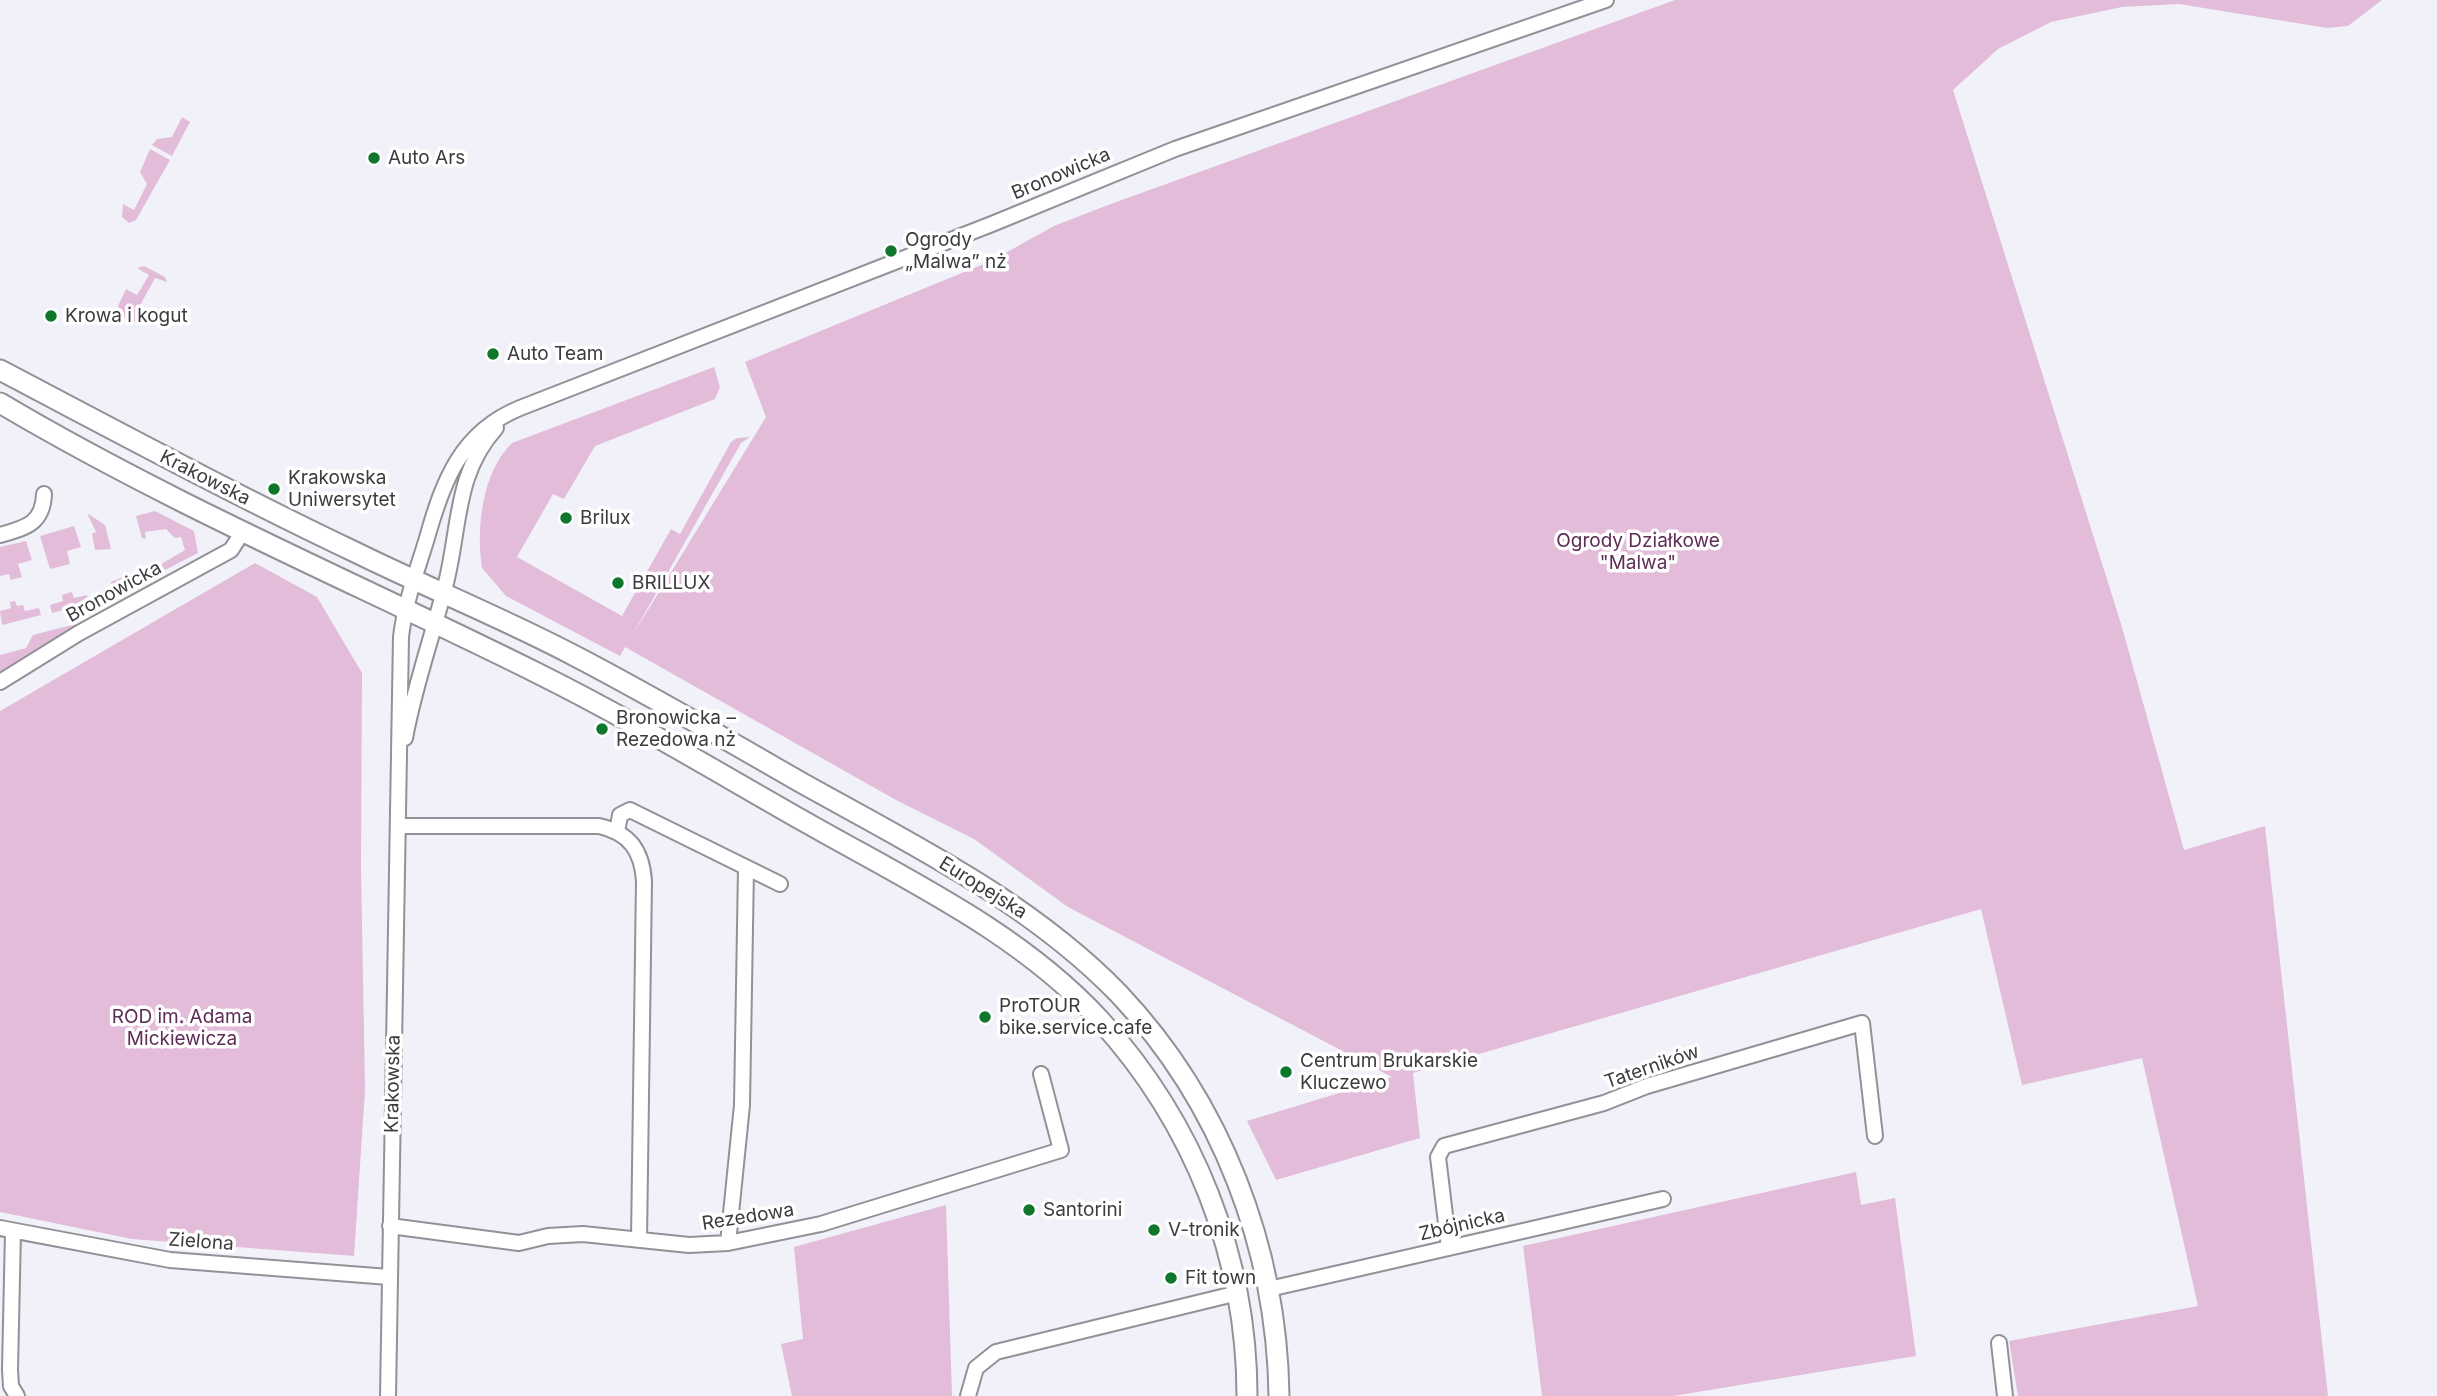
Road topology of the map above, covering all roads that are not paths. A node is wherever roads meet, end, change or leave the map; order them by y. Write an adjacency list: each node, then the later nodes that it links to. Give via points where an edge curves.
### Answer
1 (1606, 0): 3 (street, Bronowicka, via 1175,149)
2 (0, 370): 8 (main road, Krakowska, via 194,472)
3 (538, 401): 8 (street, Bronowicka, via 492,422 456,459 440,493); 9 (street, Bronowicka, via 495,428 473,460 459,499)
4 (0, 403): 6 (main road, Krakowska)
5 (44, 494): 7 (street, via 42,511 30,526)
6 (242, 533): 10 (main road, Krakowska); 12 (street, Bronowicka, via 231,550)
7 (0, 535)
8 (414, 579): 9 (main road, Krakowska); 10 (street, Krakowska)
9 (443, 592): 11 (street, Krakowska); 27 (main road, Europejska, via 596,667 829,798 987,889 1060,940 1142,1021 1199,1101 1238,1182)
10 (404, 610): 11 (main road, Krakowska); 13 (street, Krakowska)
11 (432, 623): 13 (street, Krakowska); 28 (main road, Europejska, via 621,717 918,885 1056,979 1127,1051 1173,1119 1210,1197)
12 (0, 682)
13 (399, 773): 14 (street, Krakowska)
14 (398, 826): 15 (street, via 599,826); 21 (street, Krakowska)
15 (617, 832): 16 (street, via 620,815 629,810); 23 (street, via 637,848 643,865)
16 (746, 868): 17 (street); 24 (street, via 742,1105)
17 (780, 884)
18 (1041, 1074): 24 (street, Rezedowa, via 1061,1150 821,1224)
19 (1875, 1136): 25 (street, Taterników, via 1862,1023 1647,1086 1604,1103 1444,1146 1438,1157)
20 (1664, 1199): 25 (street, Zbójnicka)
21 (390, 1226): 23 (street, Rezedowa, via 519,1242 561,1235); 26 (street, Krakowska)
22 (6, 1230): 26 (street, Zielona, via 170,1260); 30 (street, Zielona, via 10,1370)
23 (639, 1240): 24 (street, Rezedowa)
24 (728, 1243)
25 (1449, 1248): 27 (street, Zbójnicka)
26 (389, 1276): 31 (street, Krakowska)
27 (1269, 1289): 34 (main road, Europejska)
28 (1238, 1293): 32 (street, via 996,1352 976,1368); 33 (main road, Europejska)
29 (1999, 1343): 35 (street)
30 (17, 1396)
31 (388, 1396)
32 (968, 1396)
33 (1247, 1396)
34 (1279, 1396)
35 (2005, 1396)

